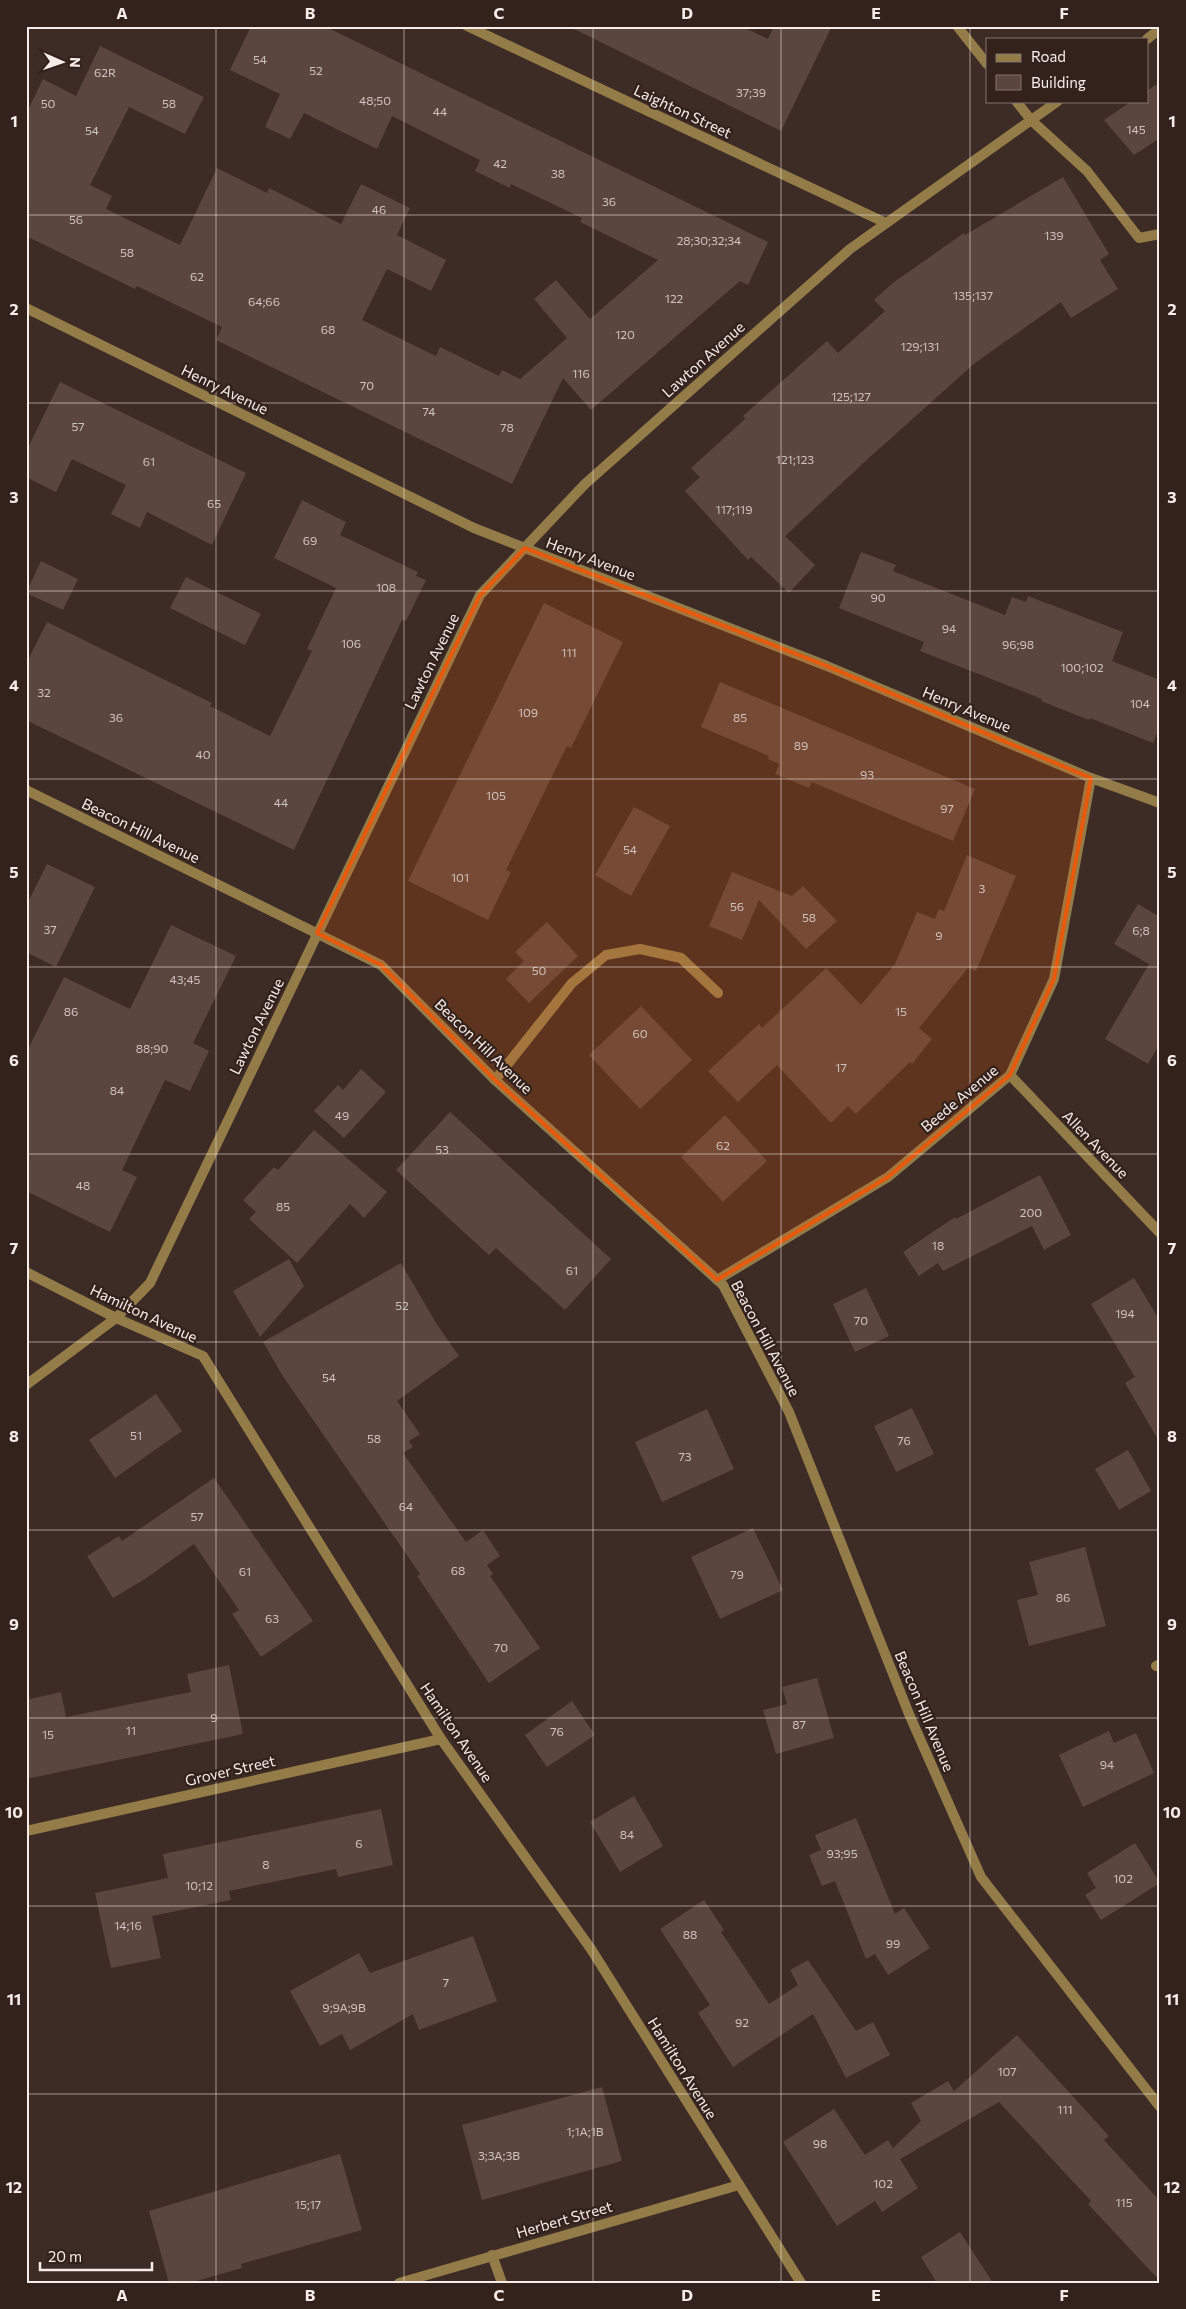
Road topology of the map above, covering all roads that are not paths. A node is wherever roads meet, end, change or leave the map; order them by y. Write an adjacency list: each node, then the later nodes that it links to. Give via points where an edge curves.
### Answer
1 (467, 26): 9 (street, Laighton Street)
2 (957, 26): 5 (street)
3 (1160, 29): 4 (street)
4 (1147, 38)
5 (986, 63)
6 (1017, 102): 8 (street)
7 (1057, 102): 8 (street, Lawton Avenue)
8 (1031, 120): 9 (street, Lawton Avenue); 10 (street, via 1087,170 1140,238)
9 (886, 223): 12 (street, Lawton Avenue, via 850,248 585,484)
10 (1160, 234)
11 (26, 308): 12 (street, Henry Avenue, via 474,528)
12 (525, 548): 13 (street, Henry Avenue, via 827,666); 16 (street, Lawton Avenue, via 480,595)
13 (1091, 778): 15 (street, Henry Avenue); 18 (street, Beede Avenue, via 1054,979)
14 (26, 790): 16 (street, Beacon Hill Avenue)
15 (1160, 803)
16 (317, 933): 19 (street, Beacon Hill Avenue, via 381,965); 23 (street, Lawton Avenue, via 150,1282)
17 (718, 993): 19 (street, via 681,958 640,949 606,955 572,983)
18 (1010, 1076): 20 (street, Allen Avenue); 22 (street, Beede Avenue, via 888,1177)
19 (495, 1080): 22 (street, Beacon Hill Avenue)
20 (1160, 1233)
21 (26, 1272): 23 (street, Hamilton Avenue)
22 (717, 1280): 27 (street, Beacon Hill Avenue, via 723,1285 790,1412 909,1714 981,1877)
23 (116, 1318): 24 (street, Lawton Avenue); 25 (street, Hamilton Avenue, via 203,1356)
24 (26, 1385)
25 (441, 1739): 26 (street, Grover Street); 28 (street, Hamilton Avenue, via 591,1948)
26 (26, 1831)
27 (1160, 2107)
28 (739, 2185): 29 (street, Herbert Street); 32 (street, Hamilton Avenue)
29 (492, 2256): 30 (street, Herbert Street); 31 (street)
30 (398, 2283)
31 (502, 2283)
32 (801, 2283)

